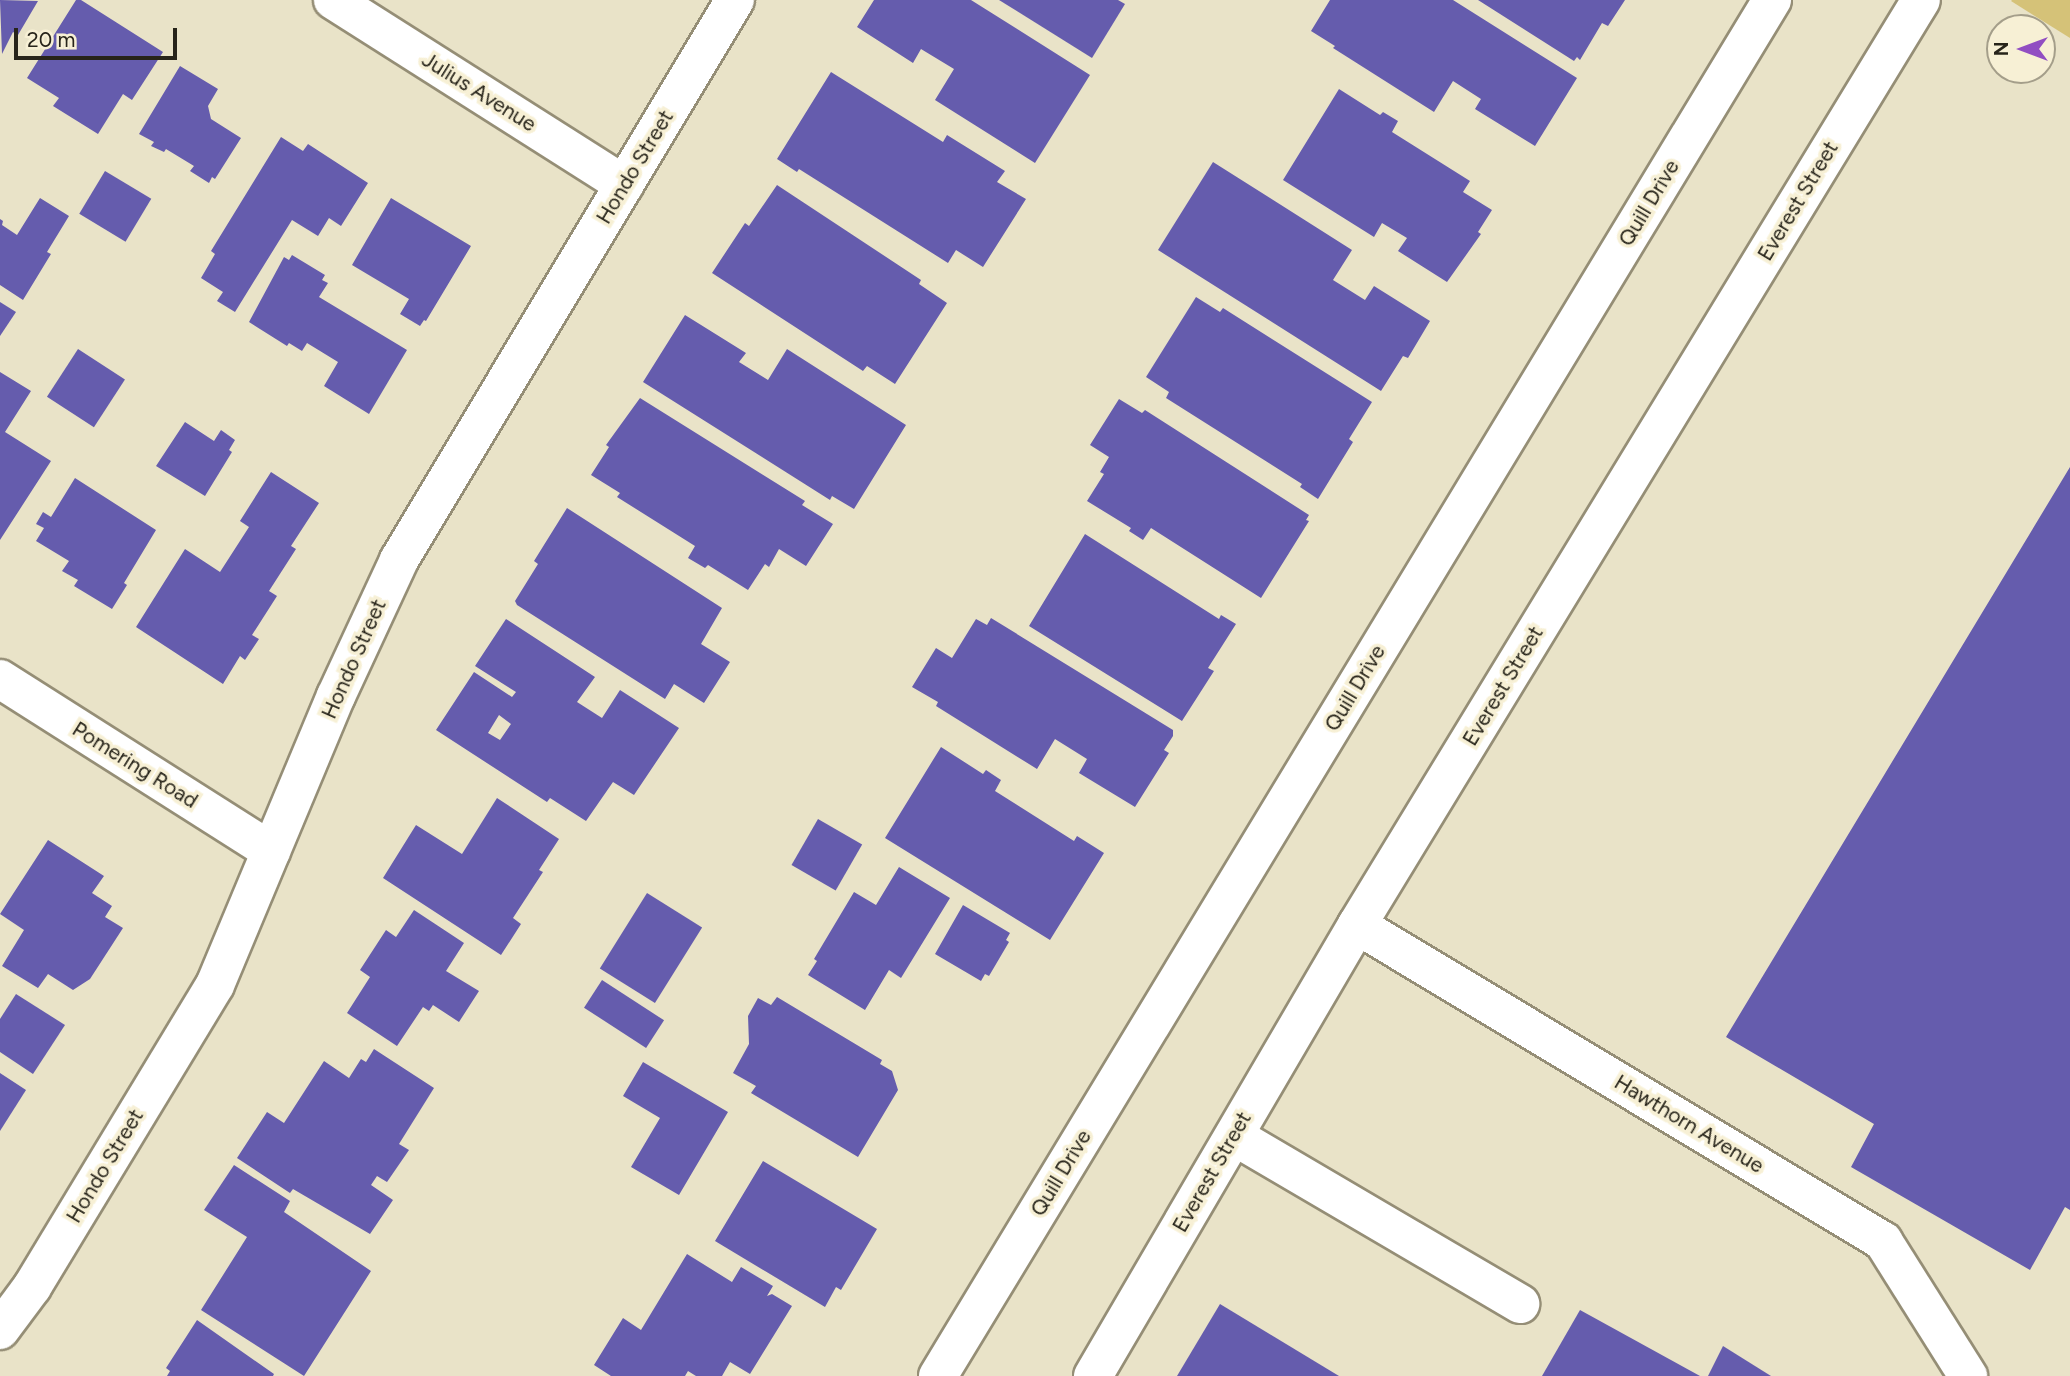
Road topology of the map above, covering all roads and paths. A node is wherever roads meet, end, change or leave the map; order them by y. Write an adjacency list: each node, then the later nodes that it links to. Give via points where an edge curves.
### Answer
1 (333, 0): 5 (street, Julius Avenue)
2 (736, 0): 5 (street, Hondo Street)
3 (1772, 0): 12 (street, Quill Drive)
4 (1921, 0): 8 (street, Everest Street)
5 (624, 185): 7 (street, Hondo Street, via 399,560)
6 (0, 679): 7 (street, Pomering Road)
7 (271, 851): 11 (street, Hondo Street, via 215,985 32,1287)
8 (1357, 925): 9 (street, Everest Street); 14 (street, Hawthorn Avenue, via 1875,1235 1888,1247)
9 (1234, 1136): 10 (street); 13 (street, Everest Street)
10 (1520, 1304)
11 (0, 1330)
12 (938, 1376)
13 (1093, 1376)
14 (1968, 1376)

